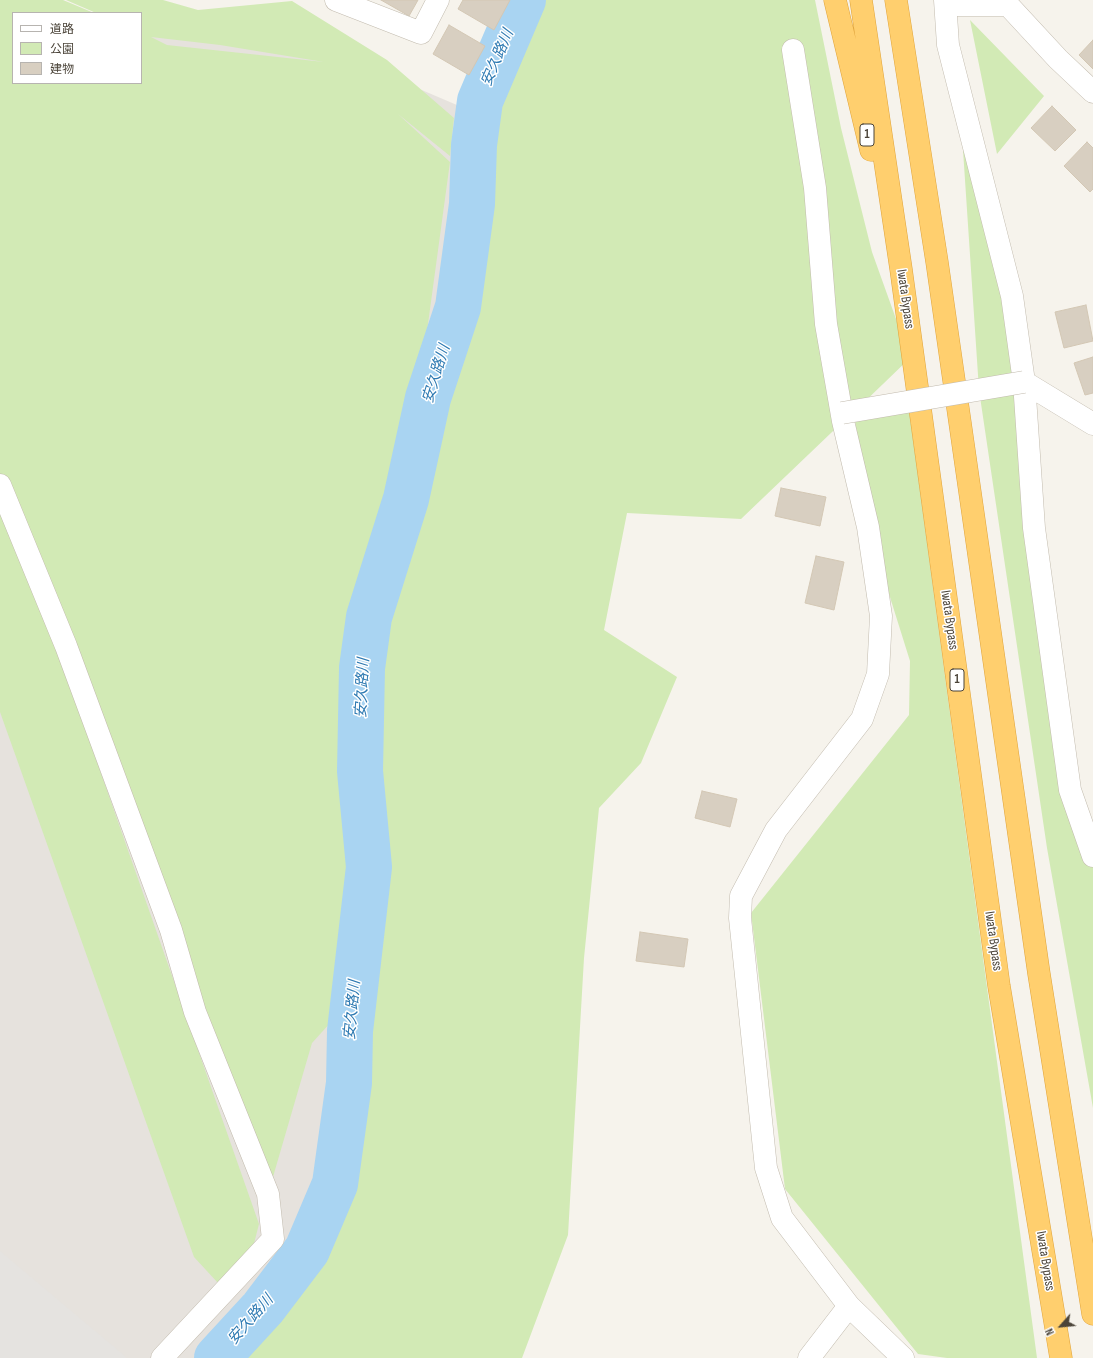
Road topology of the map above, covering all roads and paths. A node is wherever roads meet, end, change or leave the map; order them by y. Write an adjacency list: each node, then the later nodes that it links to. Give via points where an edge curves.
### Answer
1 (336, 0): 2 (street, via 421,33)
2 (438, 0)
3 (835, 0): 11 (highway, 1)
4 (861, 0): 11 (highway, Iwata Bypass / 1)
5 (896, 0): 10 (highway)
6 (911, 0): 10 (highway)
7 (946, 2): 9 (street, via 1008,4 1058,59); 12 (street, via 948,45 1012,296)
8 (793, 50): 13 (street, via 816,188 826,324)
9 (1093, 92)
10 (938, 262): 18 (highway, via 1038,966)
11 (901, 269): 22 (highway, Iwata Bypass / 1, via 999,986)
12 (1024, 382): 13 (street, bridge); 14 (street); 16 (street, via 1034,528 1070,790)
13 (842, 412): 17 (street, via 868,527 882,616 878,674 862,719 776,830 741,896 740,918 766,1168 782,1218)
14 (1093, 424)
15 (0, 485): 19 (street, via 69,653 170,930 195,1012 268,1194 273,1239)
16 (1093, 856)
17 (849, 1306): 20 (street); 21 (street)
18 (1093, 1314)
19 (162, 1358)
20 (809, 1358)
21 (903, 1358)
22 (1061, 1358)

